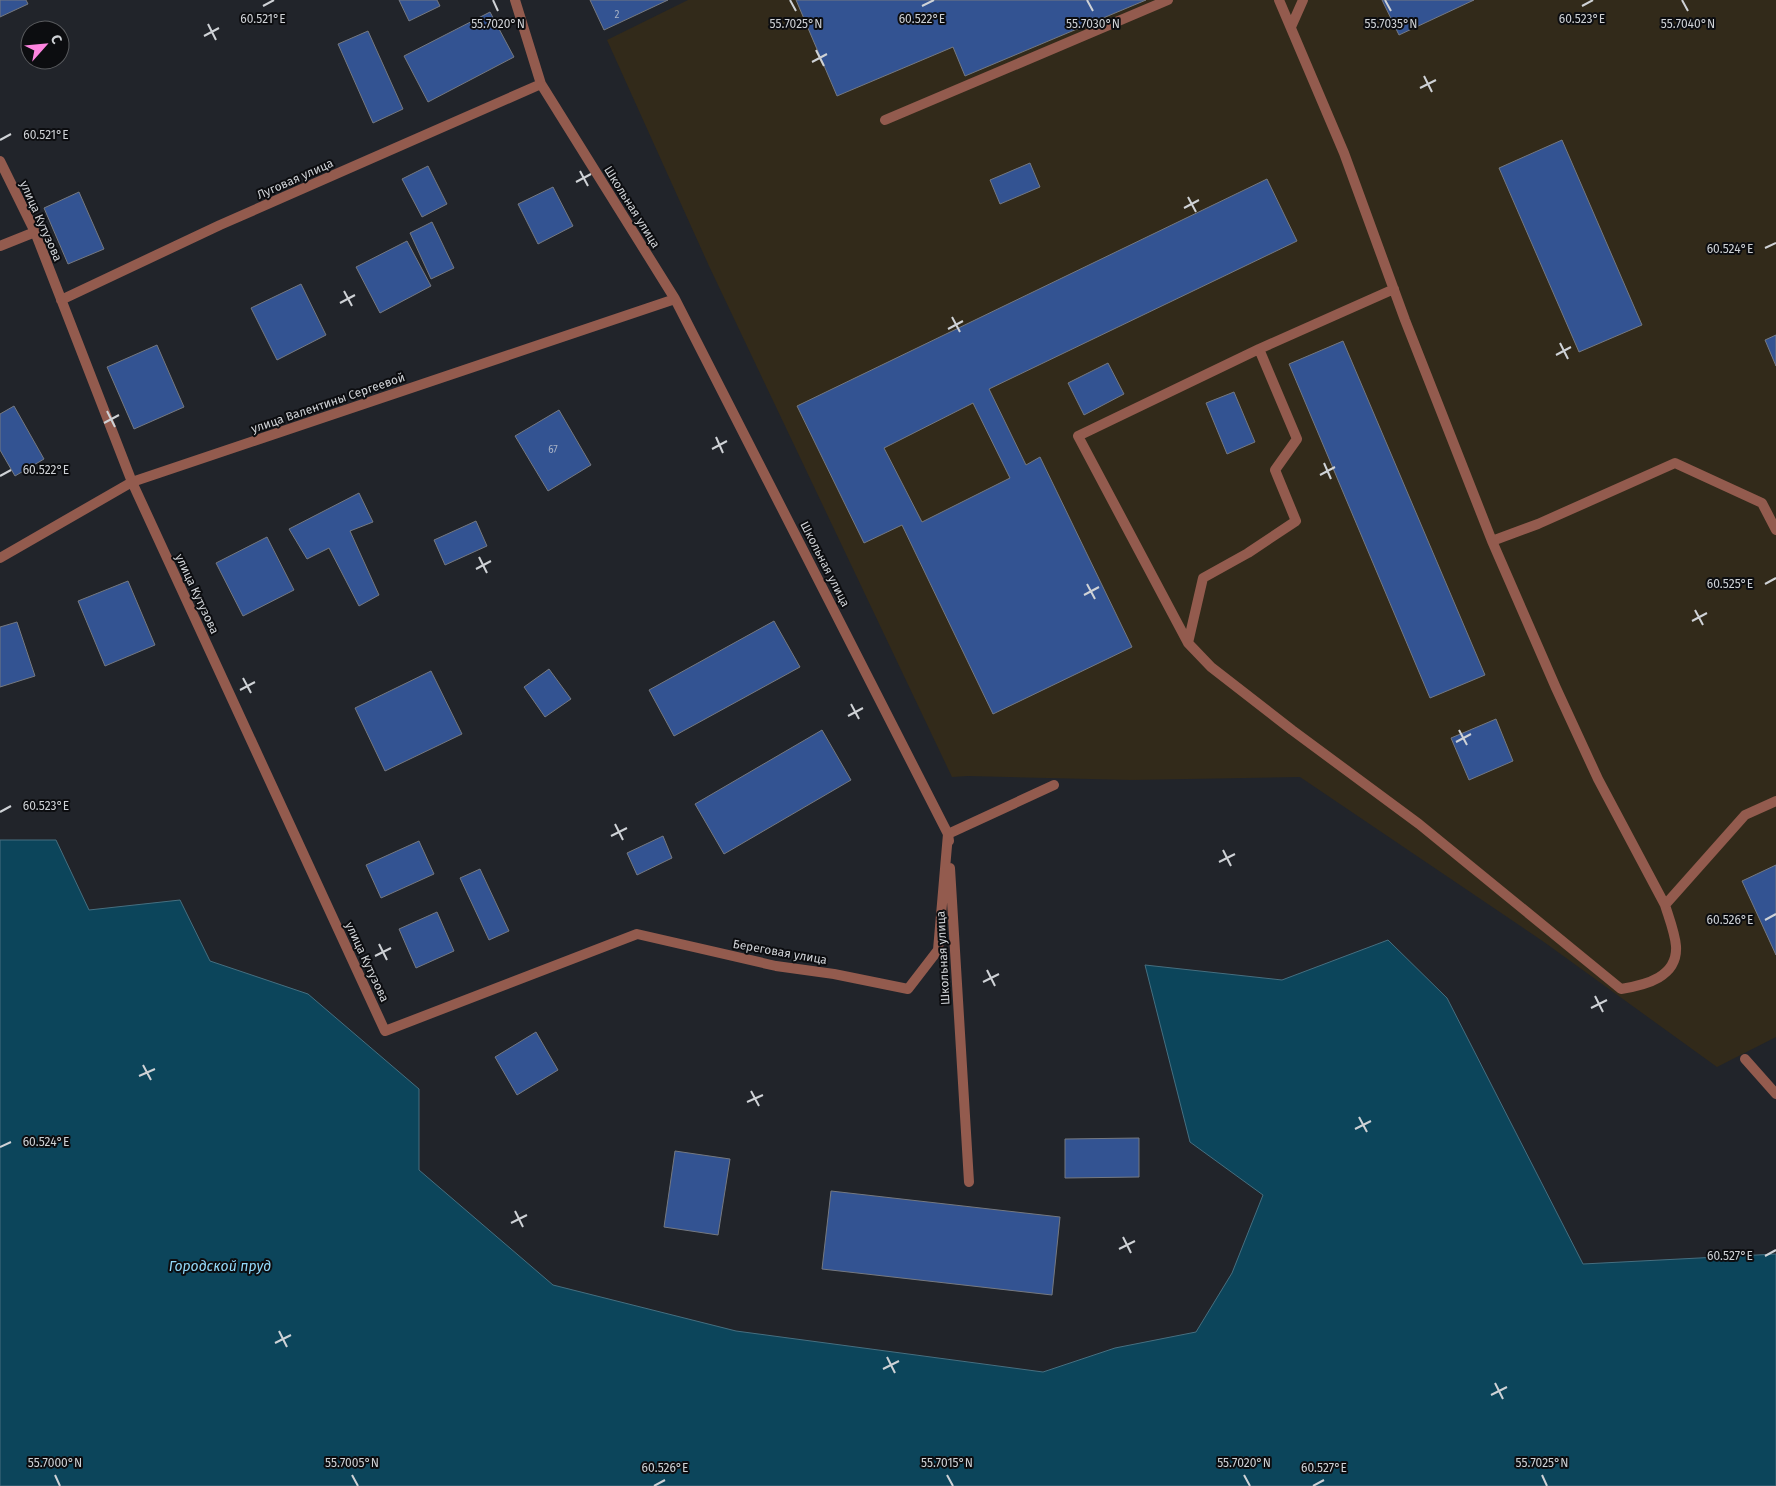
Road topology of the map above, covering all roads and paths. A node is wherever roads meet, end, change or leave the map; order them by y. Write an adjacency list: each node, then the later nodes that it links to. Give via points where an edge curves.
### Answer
1 (515, 0): 6 (street, Школьная улица)
2 (1168, 0): 7 (street)
3 (1279, 0): 5 (street)
4 (1303, 0): 5 (street)
5 (1291, 27): 11 (street, via 1344,153)
6 (540, 84): 12 (street, Школьная улица); 13 (street, Луговая улица, via 220,225)
7 (885, 120)
8 (0, 161): 9 (street, улица Кутузова)
9 (35, 232): 10 (street); 13 (street, улица Кутузова)
10 (0, 246)
11 (1394, 289): 14 (street); 17 (street)
12 (675, 299): 15 (street, улица Валентины Сергеевой); 22 (street, Школьная улица)
13 (61, 300): 15 (street, улица Кутузова)
14 (1259, 349): 19 (street, via 1297,439 1275,470 1296,521 1203,578); 19 (street, via 1078,436)
15 (132, 482): 18 (street, улица Валентины Сергеевой); 24 (street, улица Кутузова)
16 (1776, 530): 17 (street, via 1762,503 1674,464)
17 (1492, 541): 23 (street, via 1598,779)
18 (0, 558)
19 (1188, 643): 23 (street, via 1211,667 1419,824 1621,989 1646,984 1666,973 1675,960 1676,945)
20 (1054, 785): 22 (street)
21 (1776, 801): 23 (street, via 1745,815)
22 (948, 834): 24 (street, Береговая улица, via 938,950 908,988 776,966 638,934); 27 (street, Школьная улица)
23 (1665, 905)
24 (385, 1031)
25 (1745, 1058): 26 (street)
26 (1776, 1094)
27 (969, 1182)

